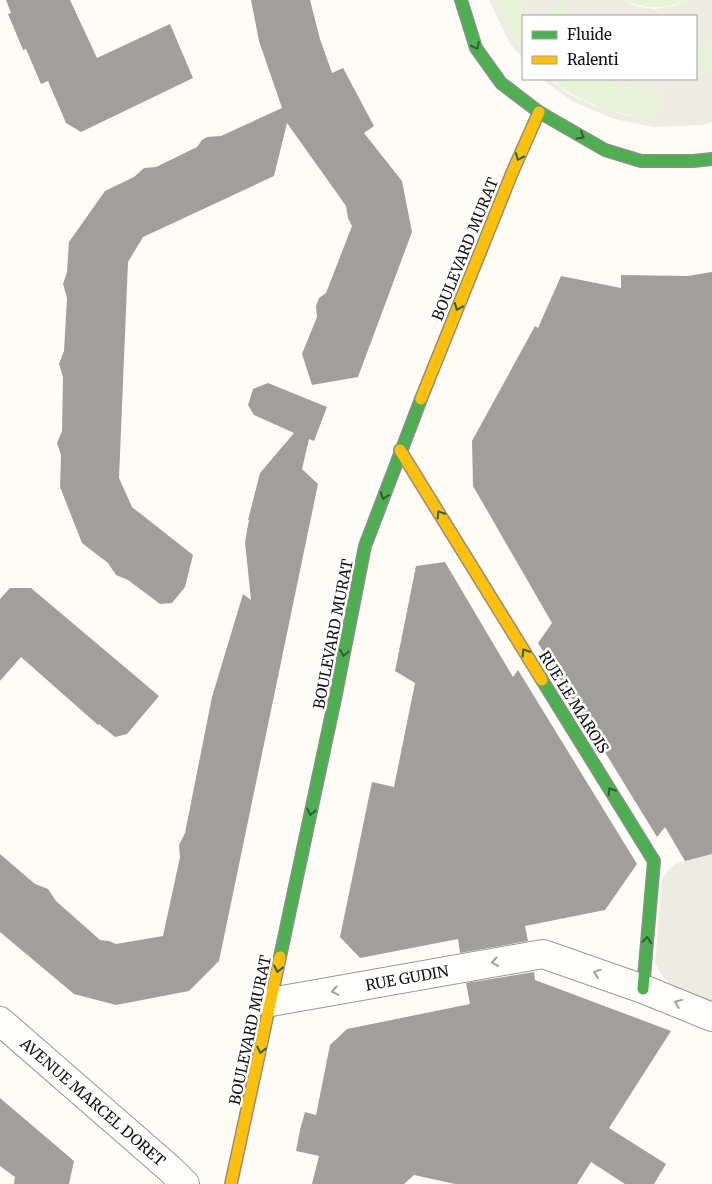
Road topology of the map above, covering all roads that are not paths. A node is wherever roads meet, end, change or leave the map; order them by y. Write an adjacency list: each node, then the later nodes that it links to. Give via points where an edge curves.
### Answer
1 (461, 0): 2 (main road, one-way to 2, via 476,48 501,83)
2 (539, 112): 3 (main road, one-way to 3, via 604,150 641,161); 4 (main road, BOULEVARD MURAT, one-way to 4)
3 (712, 159)
4 (400, 450): 5 (main road, RUE LE MAROIS, one-way to 4, via 654,861); 6 (main road, BOULEVARD MURAT, one-way to 6, via 366,546)
5 (643, 989): 6 (street, RUE GUDIN, one-way to 6, via 543,954); 7 (street, one-way to 5)
6 (271, 1002): 10 (main road, BOULEVARD MURAT, one-way to 10)
7 (712, 1017)
8 (0, 1022): 9 (street, AVENUE MARCEL DORET)
9 (185, 1184)
10 (231, 1184)

